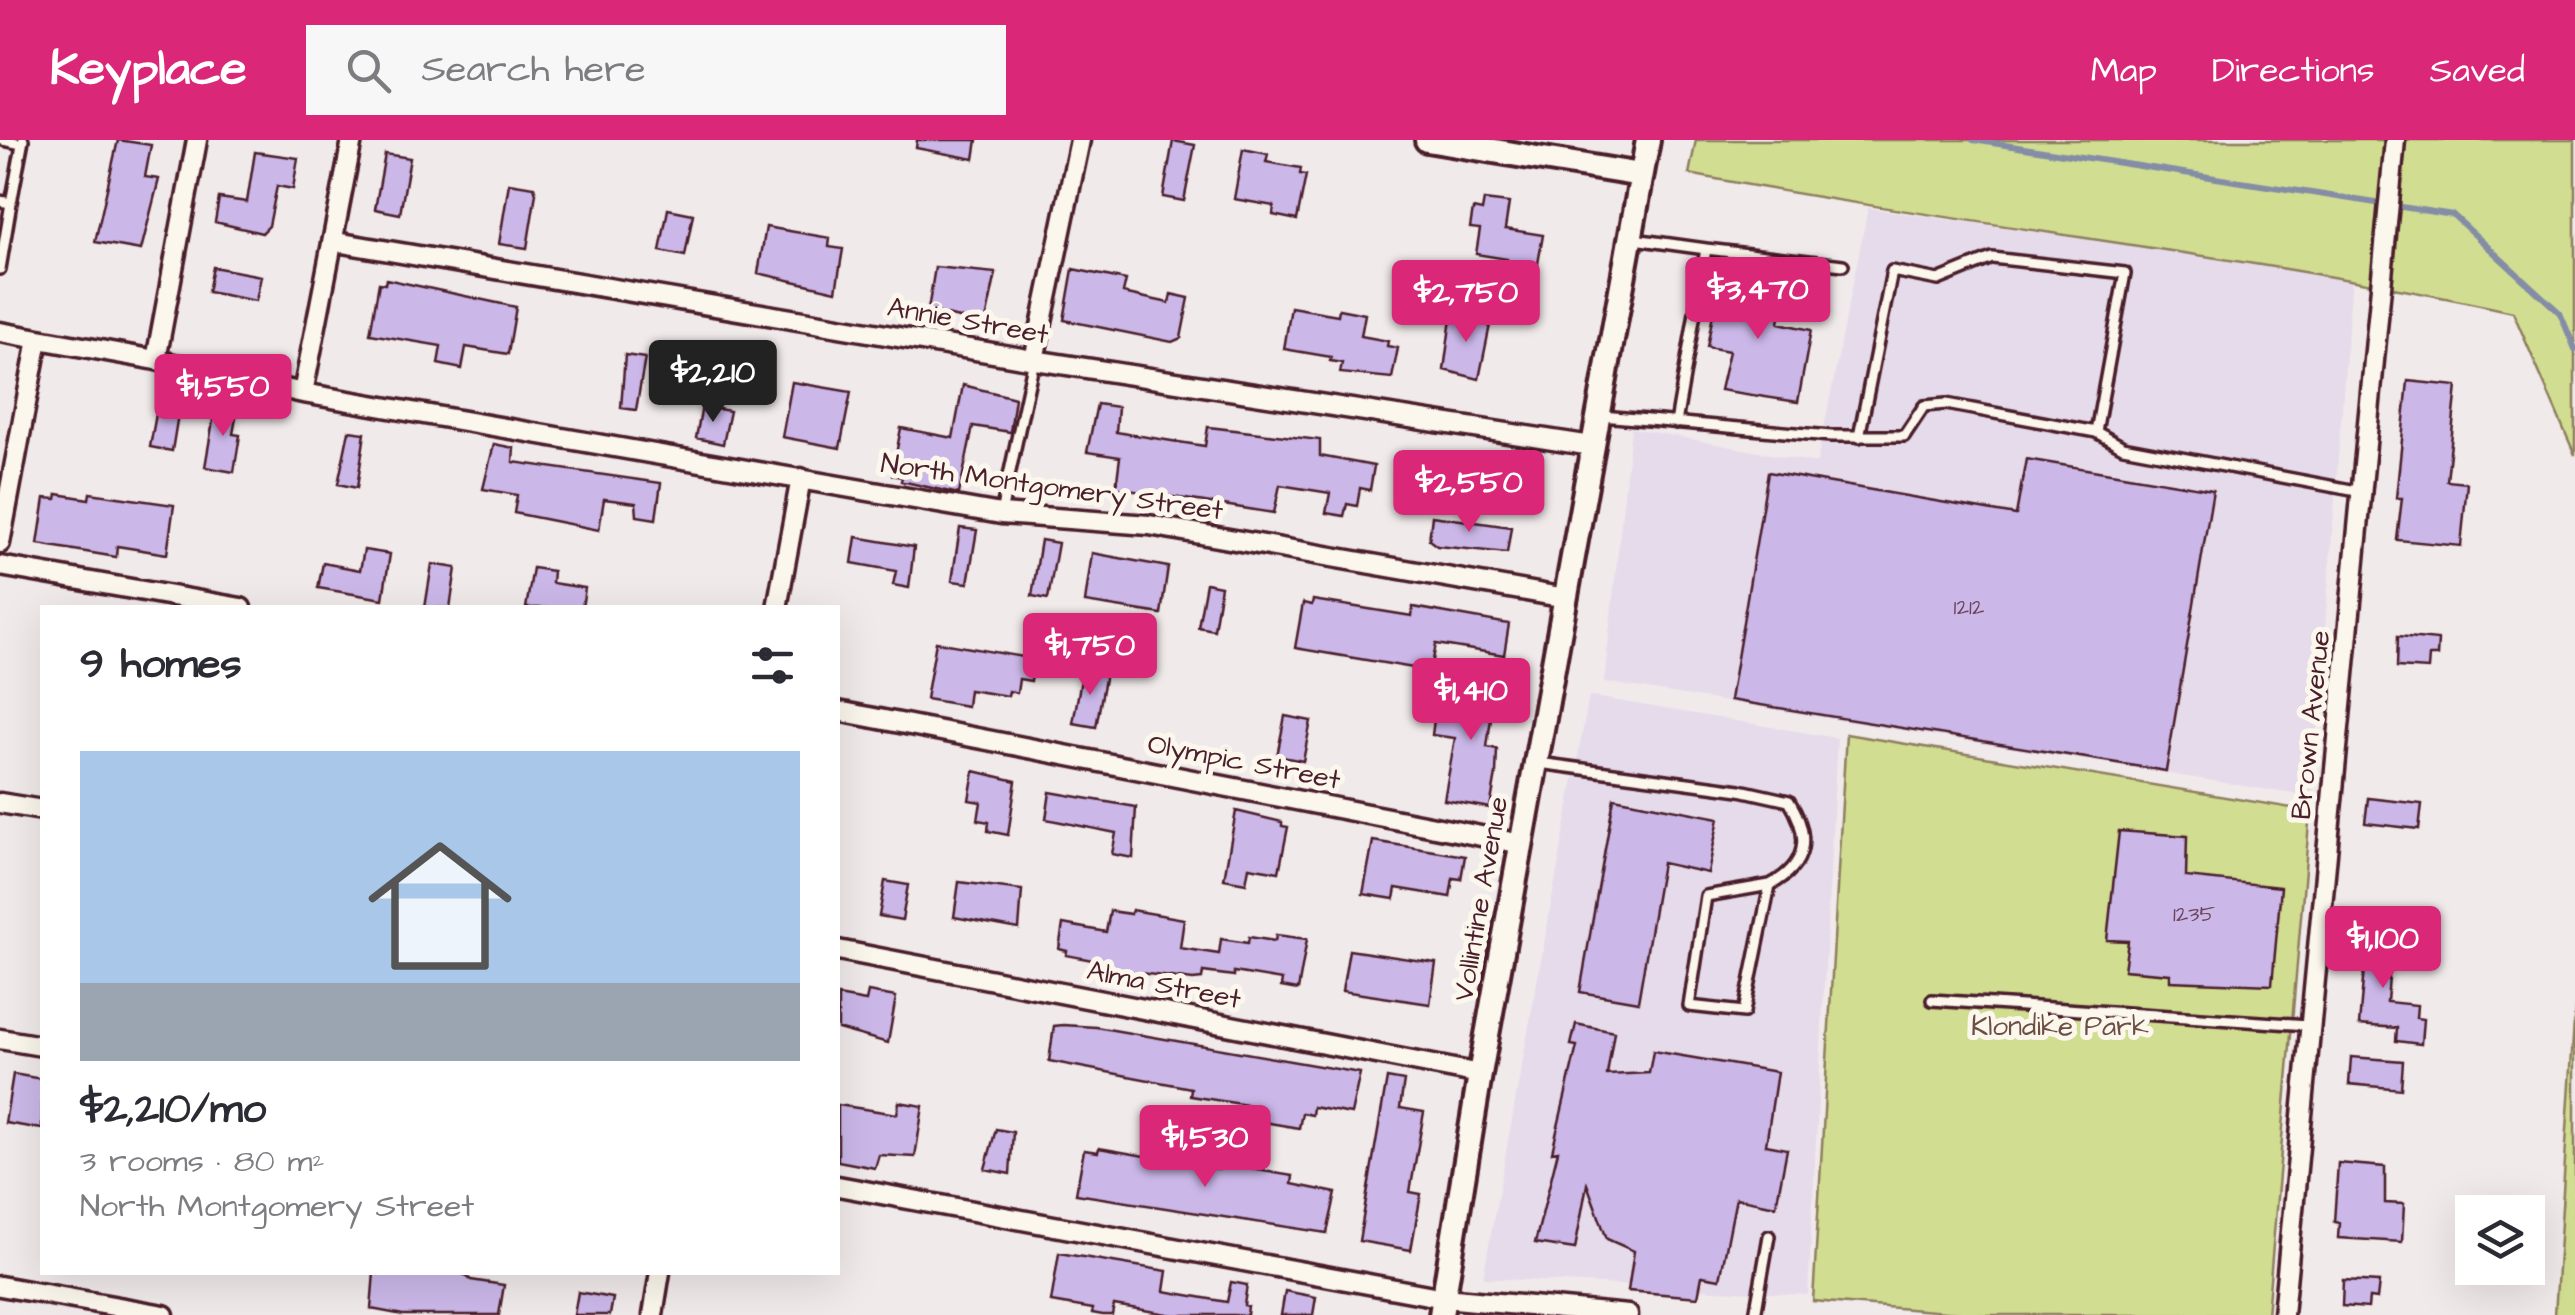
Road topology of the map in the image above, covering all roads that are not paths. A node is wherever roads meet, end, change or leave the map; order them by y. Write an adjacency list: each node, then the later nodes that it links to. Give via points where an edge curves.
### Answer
1 (3, 140): 8 (lane)
2 (197, 140): 18 (street)
3 (352, 140): 12 (street)
4 (1080, 140): 19 (street)
5 (1426, 140): 9 (street)
6 (1648, 140): 9 (street, Vollintine Avenue)
7 (2396, 140): 27 (street, Brown Avenue)
8 (23, 142): 10 (lane)
9 (1641, 175): 11 (street, Vollintine Avenue)
10 (6, 202): 15 (lane)
11 (1631, 239): 13 (lane); 21 (street, Vollintine Avenue)
12 (336, 242): 19 (street, Annie Street); 20 (street)
13 (1706, 249): 14 (lane); 22 (lane)
14 (1843, 265)
15 (0, 269)
16 (0, 332): 17 (street, North Montgomery Street)
17 (38, 339): 18 (street, North Montgomery Street); 29 (street)
18 (156, 360): 20 (street, North Montgomery Street)
19 (1034, 360): 25 (street, Annie Street); 28 (lane)
20 (304, 392): 26 (street, North Montgomery Street)
21 (1598, 416): 22 (lane); 25 (street, Vollintine Avenue)
22 (1676, 423): 24 (lane)
23 (2096, 432): 24 (lane, via 1946,404 1924,406 1904,436); 24 (lane, via 2125,273 1992,258 1938,280 1892,271); 27 (lane, via 2123,447)
24 (1859, 437)
25 (1592, 446): 31 (street, Vollintine Avenue)
26 (801, 478): 28 (street, North Montgomery Street); 33 (street)
27 (2362, 492): 42 (street, Brown Avenue)
28 (1000, 514): 31 (street, North Montgomery Street, via 1149,525)
29 (0, 544)
30 (0, 566): 32 (street)
31 (1566, 598): 35 (street, Vollintine Avenue)
32 (224, 605)
33 (778, 605)
34 (840, 711): 38 (street, Olympic Street)
35 (1536, 763): 38 (street, Vollintine Avenue); 39 (lane, via 1789,801 1803,824 1802,849 1789,875)
36 (0, 803): 37 (street)
37 (40, 810)
38 (1522, 844): 45 (street, Vollintine Avenue)
39 (1770, 886): 39 (lane, via 1744,1012 1689,1006 1706,896)
40 (840, 950): 45 (street, Alma Street)
41 (1932, 1000): 42 (lane)
42 (2308, 1025): 55 (street, Brown Avenue)
43 (0, 1039): 44 (street)
44 (40, 1046)
45 (1480, 1074): 50 (street, Vollintine Avenue)
46 (840, 1186): 50 (street)
47 (1768, 1236): 54 (lane)
48 (660, 1275): 52 (street)
49 (0, 1286): 51 (street)
50 (1443, 1306): 53 (street)
51 (164, 1315)
52 (653, 1315)
53 (1628, 1315)
54 (1755, 1315)
55 (2283, 1315)

